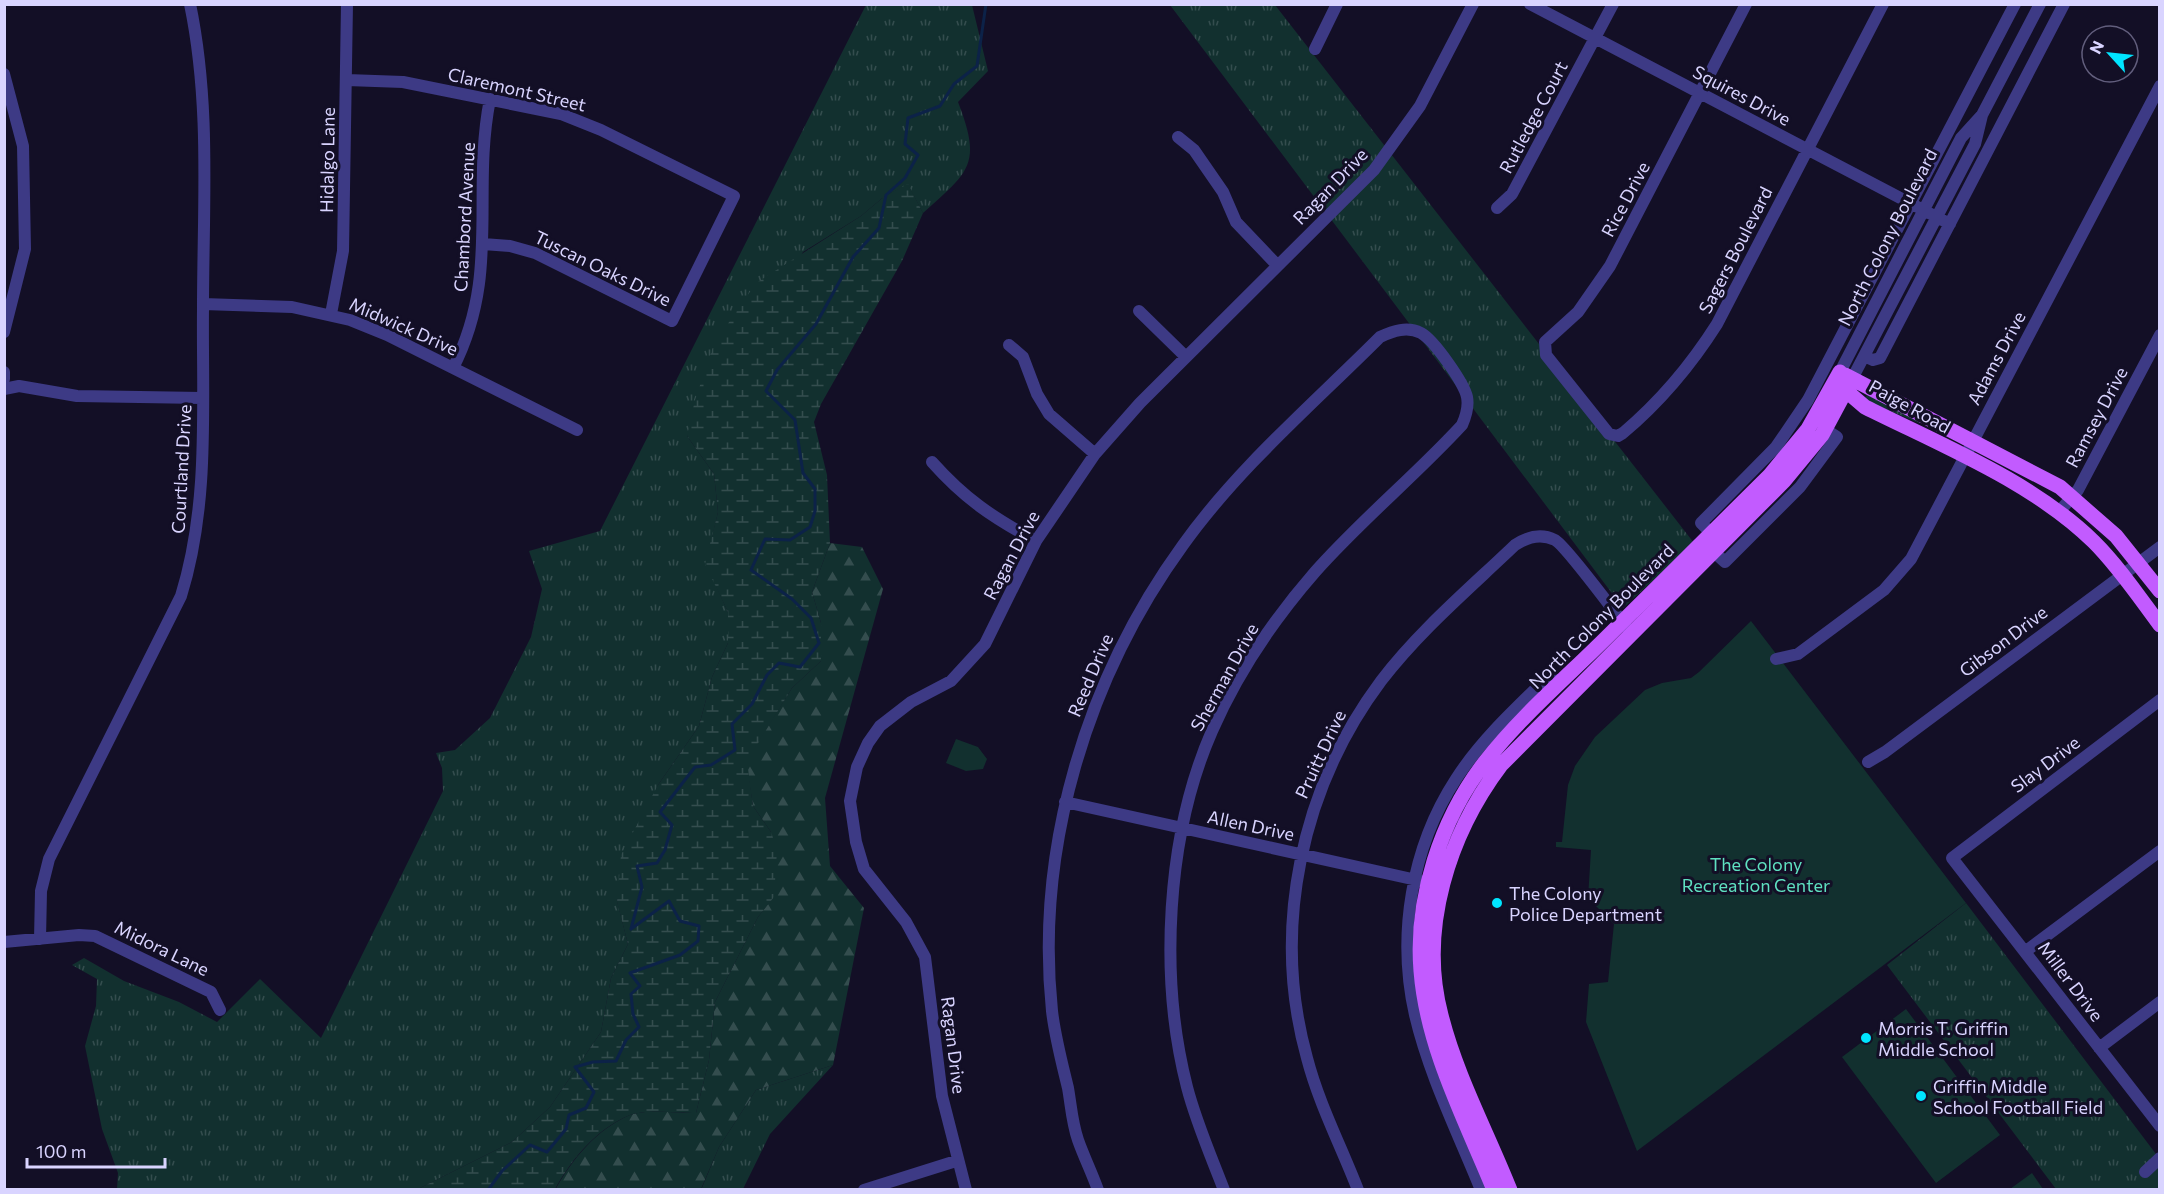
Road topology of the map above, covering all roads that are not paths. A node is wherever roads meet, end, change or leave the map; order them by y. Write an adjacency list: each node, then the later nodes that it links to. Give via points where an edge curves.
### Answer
1 (190, 4): 29 (street, Courtland Drive, via 201,71 205,131)
2 (347, 4): 15 (street, Hidalgo Lane)
3 (1337, 4): 13 (street)
4 (1473, 4): 28 (street, Ragan Drive, via 1420,106 1399,137 1374,170)
5 (1530, 4): 12 (street, Squires Drive)
6 (1613, 4): 12 (street, Rutledge Court)
7 (1746, 4): 17 (street, Rice Drive)
8 (1883, 4): 21 (street, Sagers Boulevard)
9 (2015, 4): 22 (street)
10 (2040, 4): 19 (street, North Colony Boulevard)
11 (2064, 4): 26 (street)
12 (1595, 38): 17 (street, Squires Drive); 23 (street, Rutledge Court, via 1512,194)
13 (1315, 49)
14 (4, 74): 33 (street, via 23,146 25,249)
15 (347, 80): 18 (street, Claremont Street, via 403,82); 31 (street, Hidalgo Lane, via 343,251)
16 (2160, 86): 50 (street, Adams Drive)
17 (1700, 93): 21 (street, Squires Drive); 45 (street, Rice Drive, via 1610,266 1578,312 1545,342 1546,355)
18 (490, 99): 27 (street, Chambord Avenue); 32 (street, Claremont Street, via 585,123 734,196)
19 (1982, 115): 24 (street, North Colony Boulevard, via 1961,138); 25 (street, North Colony Boulevard, via 1975,144)
20 (1178, 137): 28 (street, via 1194,150 1217,183 1236,222)
21 (1806, 149): 22 (street, Squires Drive); 45 (street, Sagers Boulevard, via 1718,324 1684,373 1651,410 1618,436 1609,434)
22 (1910, 203): 24 (street, Squires Drive); 56 (street, via 1791,428 1701,523)
23 (1497, 208)
24 (1923, 210): 25 (street, Squires Drive); 42 (street, North Colony Boulevard)
25 (1937, 218): 26 (street, Squires Drive); 36 (street, North Colony Boulevard)
26 (1950, 224): 36 (street, via 1880,358)
27 (483, 244): 32 (street, Tuscan Oaks Drive, via 535,253); 39 (street, Chambord Avenue, via 476,312)
28 (1277, 265): 37 (street, Ragan Drive)
29 (203, 304): 31 (street, Midwick Drive, via 287,306); 46 (street, Courtland Drive)
30 (1139, 311): 37 (street)
31 (331, 314): 39 (street, Midwick Drive, via 382,332)
32 (672, 321)
33 (4, 332)
34 (2160, 335): 54 (street, Ramsey Drive)
35 (1009, 345): 51 (street, via 1023,357 1049,414)
36 (1864, 356): 42 (street, North Colony Boulevard)
37 (1185, 357): 51 (street, Ragan Drive)
38 (1445, 360): 67 (street, Reed Drive, via 1421,334 1395,330 1380,338 1215,505 1183,544 1129,631 1088,723); 68 (street, Sherman Drive, via 1467,398 1462,425 1316,571 1271,629 1212,732)
39 (453, 368): 49 (street, Midwick Drive)
40 (4, 372): 41 (street)
41 (5, 378): 43 (street)
42 (1846, 380): 47 (main road, Paige Road); 48 (main road, North Colony Boulevard); 50 (main road, Paige Road); 56 (main road, North Colony Boulevard, via 1796,446)
43 (19, 386): 44 (street); 46 (street, via 77,396)
44 (4, 388)
45 (1576, 394)
46 (202, 398): 73 (street, Courtland Drive, via 201,487 192,560 181,596 49,859 41,891)
47 (1865, 407): 48 (main road, via 1845,408); 52 (main road, Paige Road)
48 (1834, 414): 63 (main road, North Colony Boulevard, via 1784,481 1714,552)
49 (577, 430)
50 (1973, 441): 52 (street, Adams Drive); 54 (main road, Paige Road, via 2044,477)
51 (1095, 454): 57 (street, Ragan Drive)
52 (1965, 458): 55 (main road, Paige Road); 64 (street, Adams Drive, via 1911,560 1884,590 1798,654)
53 (932, 462): 57 (street, via 959,492)
54 (2073, 498): 55 (street, Ramsey Drive); 59 (main road, Paige Road, via 2116,536)
55 (2059, 512): 60 (main road, Paige Road, via 2094,542)
56 (1712, 533): 63 (main road, North Colony Boulevard)
57 (1036, 540): 81 (street, Ragan Drive, via 985,644 969,664 951,681 911,702 880,726 857,767 850,801 864,869 906,922 924,957 940,1088)
58 (2160, 547): 59 (street, Gibson Drive)
59 (2138, 563): 60 (street, Gibson Drive); 61 (main road, Paige Road)
60 (2122, 574): 62 (main road, Paige Road); 66 (street, Gibson Drive)
61 (2160, 591)
62 (2160, 625)
63 (1627, 628): 70 (street, Pruitt Drive, via 1555,540 1535,536 1515,544 1418,640 1372,695 1336,753); 72 (main road, North Colony Boulevard, via 1501,765 1473,807 1454,850); 72 (main road, North Colony Boulevard, via 1560,684 1484,764 1458,802)
64 (1776, 659)
65 (2160, 700): 71 (street, Slay Drive)
66 (1868, 762)
67 (1065, 802): 68 (street, Allen Drive); 85 (street, Reed Drive, via 1051,922 1052,1011 1074,1124)
68 (1184, 828): 70 (street, Allen Drive); 86 (street, Sherman Drive, via 1173,893 1171,990 1187,1088)
69 (2160, 851): 75 (street)
70 (1300, 854): 72 (street, Allen Drive); 87 (street, Pruitt Drive, via 1293,925 1293,989 1313,1079)
71 (1952, 858): 75 (street, Miller Drive)
72 (1428, 883): 88 (street, via 1408,918 1408,968 1415,1014 1426,1053); 89 (main road, North Colony Boulevard, via 1422,920 1421,970 1428,1016 1440,1061); 90 (main road, North Colony Boulevard, via 1440,1013 1450,1047)
73 (40, 939): 74 (street, Midora Lane); 77 (street, Midora Lane, via 79,935 107,940 211,992)
74 (4, 942)
75 (2026, 951): 78 (street, Miller Drive)
76 (2160, 1002): 78 (street)
77 (220, 1010)
78 (2099, 1047): 79 (street, Miller Drive)
79 (2160, 1126)
80 (2160, 1158): 82 (street)
81 (956, 1161): 83 (street); 84 (street, Ragan Drive)
82 (2145, 1172)
83 (864, 1190)
84 (966, 1190)
85 (1098, 1190)
86 (1224, 1190)
87 (1358, 1190)
88 (1481, 1190)
89 (1494, 1190)
90 (1510, 1190)

